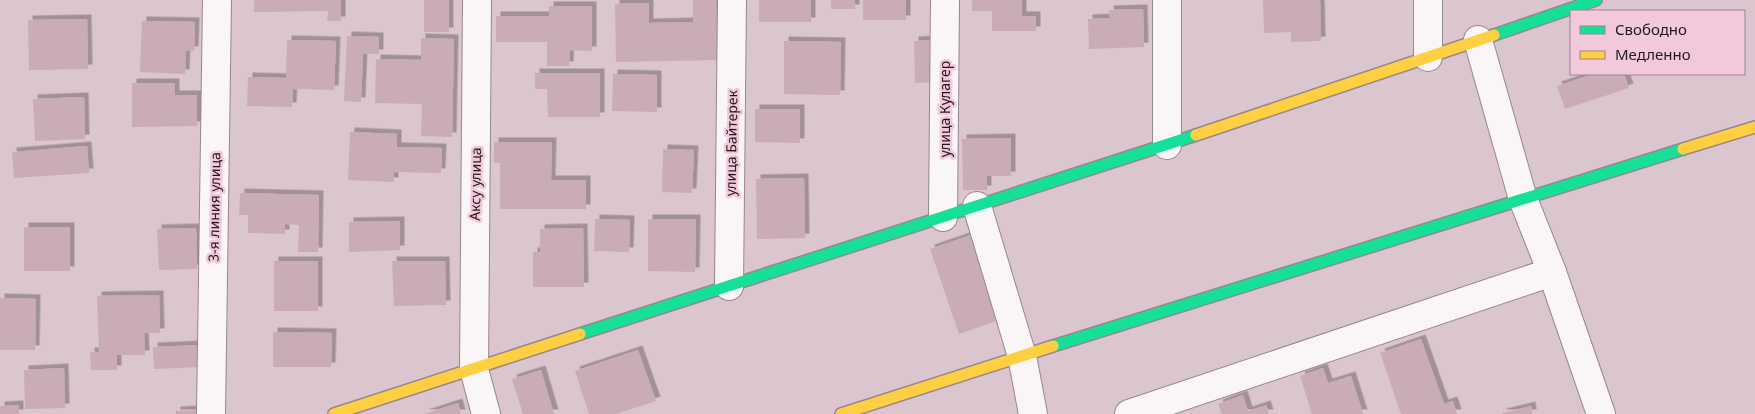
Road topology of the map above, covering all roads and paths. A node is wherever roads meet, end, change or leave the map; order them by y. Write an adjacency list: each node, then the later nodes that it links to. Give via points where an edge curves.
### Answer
1 (217, 0): 19 (street, 3-я линия улица)
2 (477, 0): 18 (street, Аксу улица)
3 (732, 0): 16 (street, улица Байтерек)
4 (945, 0): 14 (street, улица Кулагер)
5 (1167, 0): 11 (street)
6 (1428, 0): 9 (street)
7 (1596, 0): 8 (street)
8 (1478, 40): 9 (street); 12 (street)
9 (1428, 57): 11 (street)
10 (1755, 127): 12 (street)
11 (1167, 145): 13 (street)
12 (1523, 199): 15 (street); 17 (street)
13 (977, 206): 14 (street); 17 (street)
14 (943, 217): 16 (street)
15 (1552, 272): 24 (street); 25 (street)
16 (729, 286): 18 (street)
17 (1022, 356): 22 (street); 23 (street)
18 (474, 369): 20 (street); 21 (street, Аксу улица)
19 (212, 414)
20 (334, 414)
21 (486, 414)
22 (841, 414)
23 (1033, 414)
24 (1129, 414)
25 (1601, 414)

